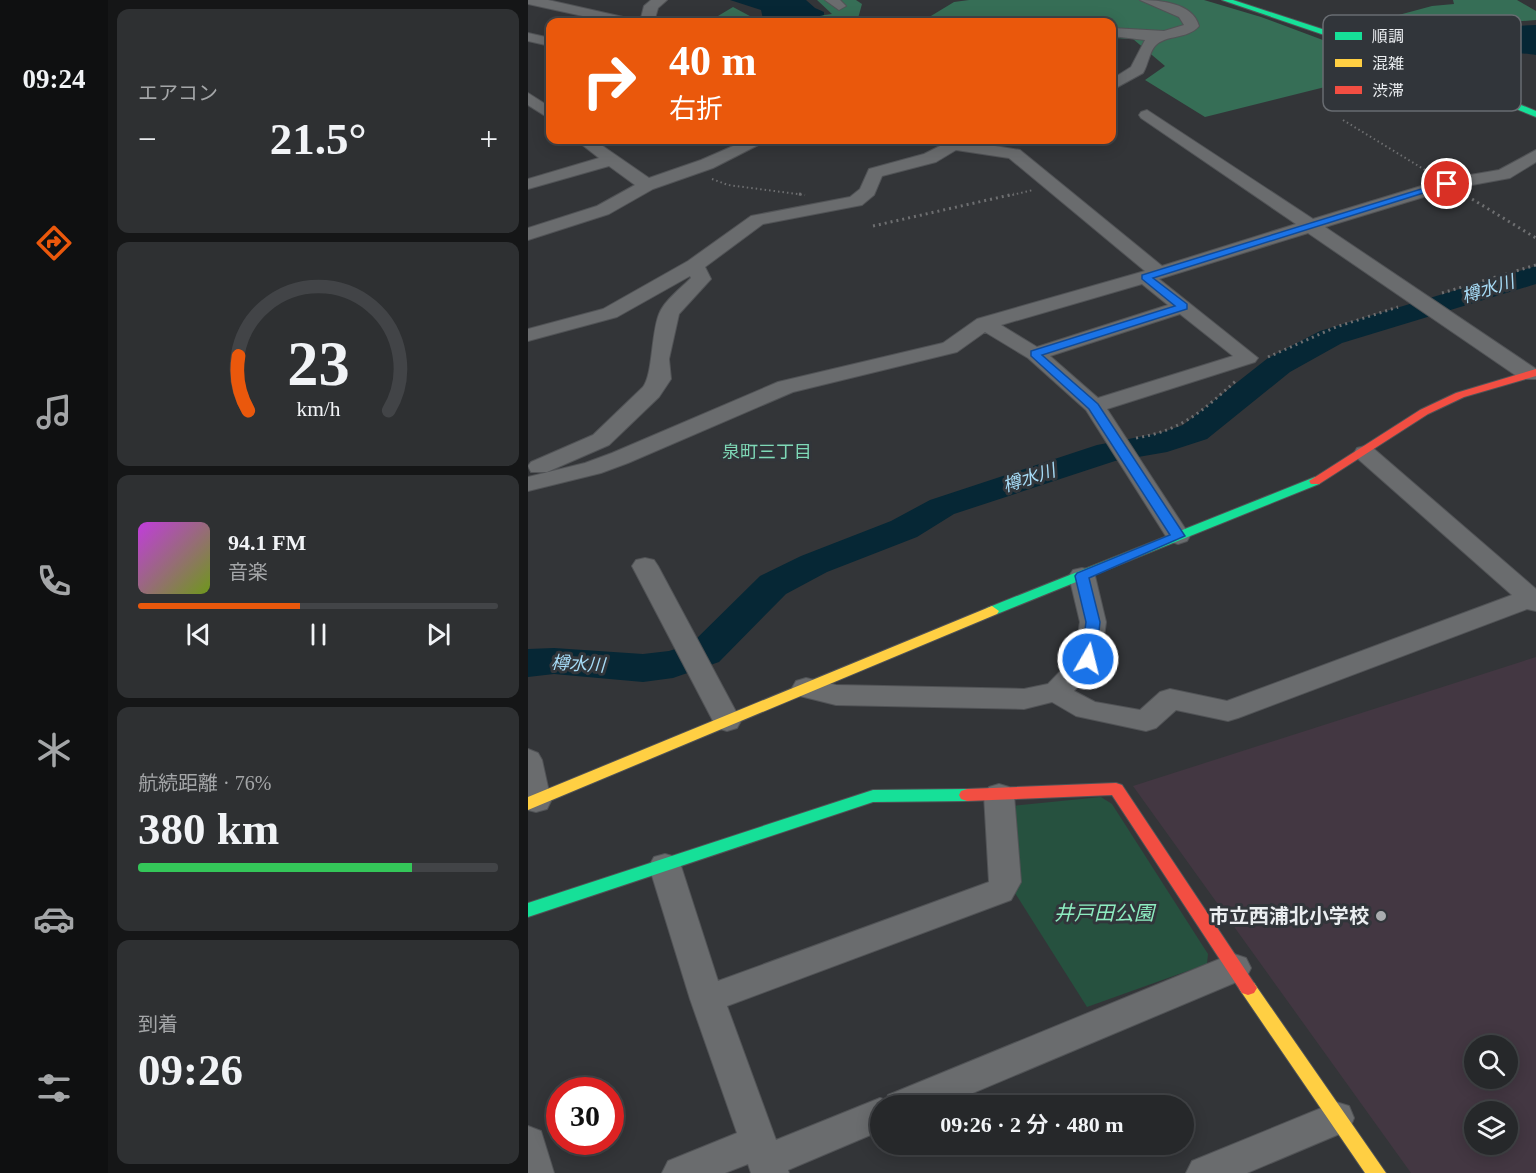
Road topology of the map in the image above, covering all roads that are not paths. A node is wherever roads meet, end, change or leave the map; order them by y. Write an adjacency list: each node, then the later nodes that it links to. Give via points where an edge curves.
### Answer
1 (530, 0): 5 (street)
2 (660, 0): 6 (street, via 651,6)
3 (1147, 0): 9 (street, via 1178,11 1192,22 1189,29)
4 (1226, 0): 8 (main road)
5 (609, 18)
6 (648, 18)
7 (1116, 32): 9 (street)
8 (1323, 33)
9 (1161, 36): 12 (street, via 1148,44 1138,70)
10 (528, 37): 11 (street)
11 (546, 41)
12 (1116, 83)
13 (528, 98): 15 (street)
14 (1521, 108): 16 (main road)
15 (546, 111)
16 (1536, 114)
17 (1147, 115): 26 (street)
18 (589, 144): 23 (street)
19 (751, 144): 25 (street)
20 (955, 144): 28 (street, via 923,160 874,173 864,195 847,203 757,220)
21 (969, 144): 29 (street, via 1011,152)
22 (1536, 155): 26 (street, via 1504,174 1447,184)
23 (611, 160): 24 (street); 25 (street)
24 (528, 184)
25 (646, 185): 27 (street, via 603,210)
26 (1313, 225): 29 (street); 34 (street)
27 (528, 234)
28 (695, 266): 32 (street, via 610,313); 37 (street, via 701,279 669,313 659,359 660,379 651,392 601,440)
29 (1152, 275): 30 (street); 31 (street)
30 (1183, 307): 33 (street); 35 (street, via 1248,358)
31 (984, 322): 33 (street); 38 (street, via 950,348 786,387 620,459)
32 (528, 335)
33 (1035, 354): 35 (street)
34 (1533, 373): 36 (main road, via 1433,407)
35 (1094, 406): 39 (street)
36 (1365, 453): 39 (main road, via 1321,479); 42 (street)
37 (528, 472)
38 (528, 484)
39 (1178, 536): 41 (main road)
40 (645, 566): 45 (street)
41 (1082, 576): 43 (main road); 44 (street, via 1093,622 1088,659)
42 (1533, 601): 44 (street, via 1228,711 1170,699 1146,721 1075,704)
43 (806, 688): 44 (street, via 836,695 1024,699); 45 (main road)
44 (1057, 691)
45 (728, 721): 48 (main road)
46 (528, 760): 48 (street)
47 (999, 795): 49 (main road, via 873,796); 51 (main road, via 1116,789); 52 (street, via 1005,882 999,891)
48 (532, 802)
49 (664, 866): 50 (main road); 52 (street)
50 (528, 909)
51 (1234, 969): 53 (street); 55 (main road)
52 (707, 999): 57 (street)
53 (928, 1095)
54 (870, 1118): 57 (street)
55 (1336, 1118): 60 (street); 61 (main road)
56 (528, 1143): 58 (street)
57 (765, 1159): 59 (street)
58 (535, 1173)
59 (681, 1173)
60 (1206, 1173)
61 (1376, 1173)

